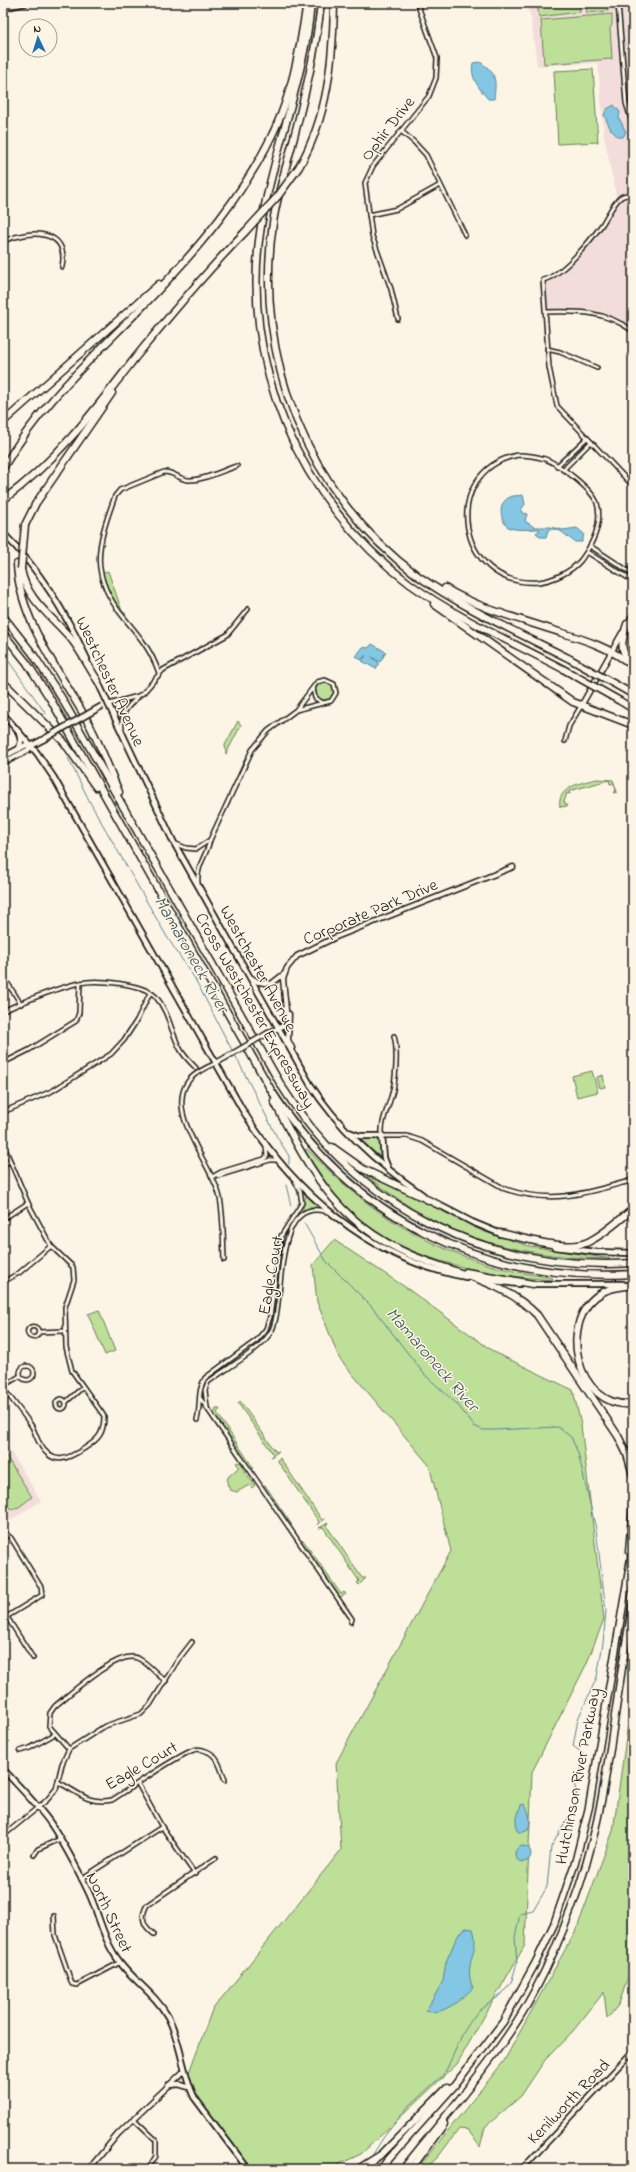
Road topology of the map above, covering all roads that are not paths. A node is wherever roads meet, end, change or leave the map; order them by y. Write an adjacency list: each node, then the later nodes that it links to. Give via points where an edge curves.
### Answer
1 (25, 3): 8 (main road)
2 (307, 3): 16 (highway, via 294,73 274,129 232,200)
3 (311, 3): 41 (highway, via 301,61 260,232 257,291 262,342 281,414 310,474 350,529)
4 (321, 3): 38 (highway, via 310,71 272,228 269,286 273,337 289,401 302,435 316,461 335,492 358,520)
5 (334, 3): 23 (highway, bridge, via 326,98 316,133 299,168 278,196 176,308)
6 (417, 3): 10 (street, Ophir Drive, via 434,48 436,78 429,96)
7 (618, 3): 9 (street, via 627,108)
8 (3, 8)
9 (633, 126)
10 (401, 131): 11 (street, via 426,155); 13 (street, Ophir Drive, via 368,174 365,183)
11 (440, 185): 13 (street, via 398,209); 14 (street)
12 (633, 194): 18 (street, via 617,200 585,246 558,273 543,280)
13 (369, 215): 19 (street, Ophir Drive, via 375,246 392,288)
14 (464, 235)
15 (3, 241): 17 (street, via 32,234 55,239 61,245 64,254)
16 (179, 266): 24 (highway); 31 (highway, via 50,402)
17 (62, 267)
18 (546, 312): 20 (street, via 591,313 612,318); 21 (street)
19 (398, 319)
20 (633, 332)
21 (548, 349): 22 (street); 27 (street, via 557,406)
22 (597, 368)
23 (121, 377): 34 (highway, via 54,457); 39 (highway, bridge, via 107,402 36,504 25,525)
24 (15, 410): 25 (highway); 26 (highway)
25 (3, 417)
26 (3, 422)
27 (587, 438): 28 (street); 30 (street)
28 (591, 442): 32 (street); 33 (street)
29 (237, 466): 50 (street, via 189,480 171,472 164,472 120,490 115,496 101,544 98,560 100,576 108,598 147,645)
30 (557, 466): 32 (street); 37 (street, via 532,455 507,458 494,464 480,478 470,496 467,509 469,536 474,549 492,569 517,581 530,582 557,577 569,571)
31 (3, 468)
32 (563, 470): 36 (street, via 586,489 597,504 598,524)
33 (633, 486)
34 (3, 500)
35 (3, 533): 52 (main road, Westchester Avenue, via 31,564 69,620)
36 (590, 546): 37 (street); 40 (street)
37 (587, 552): 42 (street)
38 (405, 566): 48 (highway, via 473,603 597,644); 55 (highway, bridge, via 455,599)
39 (19, 567): 52 (highway, via 31,596 72,640); 70 (highway, via 20,589 30,618 94,732)
40 (633, 574)
41 (404, 580): 58 (highway, via 449,616); 59 (highway, bridge, via 454,612)
42 (633, 581)
43 (248, 609): 50 (street, via 227,635)
44 (633, 614): 46 (street)
45 (3, 616): 70 (highway, Cross Westchester Expressway, via 54,684)
46 (627, 624): 48 (street); 49 (highway, via 622,647)
47 (3, 633): 71 (highway, Cross Westchester Expressway, via 47,694)
48 (611, 652): 49 (highway); 58 (street)
49 (633, 665)
50 (159, 673): 54 (street)
51 (3, 682): 71 (highway, via 67,746)
52 (98, 682): 57 (main road, Westchester Avenue)
53 (314, 688): 56 (street, via 315,698); 56 (street, via 317,682 323,680 330,681 335,686 334,699); 60 (street)
54 (143, 693): 57 (street); 64 (street, via 124,711 121,723)
55 (633, 695)
56 (323, 703): 60 (street)
57 (109, 704): 64 (main road, Westchester Avenue); 66 (main road, bridge)
58 (581, 706): 62 (highway); 65 (street, via 569,726)
59 (633, 709)
60 (296, 710): 72 (street, via 268,731 252,750)
61 (3, 714): 63 (main road)
62 (633, 725)
63 (19, 732): 66 (main road); 67 (main road)
64 (123, 736): 73 (main road, Westchester Avenue)
65 (565, 741)
66 (31, 746): 67 (main road, via 26,745); 69 (main road); 88 (main road, via 58,784)
67 (19, 749): 68 (main road)
68 (3, 757)
69 (3, 763)
70 (130, 818): 93 (highway, Cross Westchester Expressway, via 277,1079)
71 (119, 821): 86 (highway, Cross Westchester Expressway)
72 (210, 840): 73 (street, via 196,850); 75 (street, via 198,868)
73 (174, 843): 75 (main road, Westchester Avenue)
74 (513, 867): 76 (street, Corporate Park Drive, via 312,948 292,961)
75 (198, 884): 78 (main road, Westchester Avenue)
76 (284, 974): 78 (street, via 275,982 266,984); 82 (street, via 282,988)
77 (3, 976): 81 (street)
78 (249, 976): 84 (main road, Westchester Avenue)
79 (80, 983): 80 (street, via 112,983 133,986); 81 (street); 87 (street, via 79,1013 76,1021 29,1050)
80 (150, 993): 89 (street, via 156,997 165,1012 181,1051); 91 (street, via 137,1020 111,1054 52,1091)
81 (21, 1004): 83 (street)
82 (286, 1004): 84 (street, via 287,1020); 90 (street, via 290,1016 288,1040)
83 (3, 1011)
84 (278, 1028): 88 (street, bridge); 90 (main road, Westchester Avenue)
85 (394, 1036): 94 (street, via 394,1082 383,1118)
86 (253, 1058): 114 (highway, via 308,1164 341,1209 381,1240 405,1252); 115 (highway, Cross Westchester Expressway, via 287,1115 325,1160 364,1195 407,1224 460,1249 516,1266 575,1275)
87 (3, 1062)
88 (216, 1063): 96 (main road); 101 (street, via 190,1078 181,1101 186,1124)
89 (196, 1068)
90 (302, 1071): 92 (main road, Westchester Avenue, via 322,1102)
91 (3, 1112)
92 (346, 1130): 94 (main road, via 360,1136); 100 (main road, Westchester Avenue)
93 (314, 1132): 105 (highway, via 352,1162 396,1186); 113 (highway, Cross Westchester Expressway, via 345,1164 384,1196 421,1219 460,1238 503,1252 546,1261)
94 (382, 1136): 100 (main road, via 384,1158); 102 (street, via 407,1136 422,1141 505,1189 517,1192 547,1197 568,1197)
95 (3, 1144): 98 (street)
96 (266, 1146): 97 (main road); 101 (street, via 267,1156 264,1159)
97 (277, 1160): 101 (street); 103 (main road)
98 (10, 1161): 99 (street); 104 (street)
99 (3, 1165)
100 (390, 1171): 105 (main road, Westchester Avenue)
101 (212, 1177): 112 (street, via 220,1195)
102 (633, 1180)
103 (295, 1181): 107 (main road); 125 (street, Eagle Court, via 302,1203 281,1236 268,1323 257,1340 206,1378 200,1387)
104 (28, 1203): 108 (street); 110 (street)
105 (439, 1205): 109 (main road, Westchester Avenue)
106 (633, 1209): 109 (highway, via 597,1237 578,1245 557,1244)
107 (330, 1212): 116 (main road, via 368,1239 400,1256 443,1272); 128 (street, Eagle Court, via 318,1209 308,1211 291,1229 285,1244 272,1330 260,1345 208,1382 204,1394)
108 (3, 1219)
109 (500, 1233): 111 (main road, Westchester Avenue, via 566,1249)
110 (51, 1246): 117 (street, via 20,1273); 120 (street, via 71,1264 74,1272 65,1308)
111 (633, 1253)
112 (224, 1260)
113 (633, 1264)
114 (447, 1267): 116 (highway); 118 (highway)
115 (633, 1274)
116 (476, 1279): 118 (main road); 130 (highway, via 513,1295 531,1308 543,1322 618,1436)
117 (3, 1282)
118 (533, 1284): 119 (main road)
119 (633, 1284): 127 (highway, via 608,1290 593,1299 580,1319 576,1339 580,1363 595,1390 611,1401)
120 (64, 1331): 121 (street); 124 (street, via 70,1363)
121 (39, 1332)
122 (20, 1376): 122 (street, via 30,1380 34,1374 33,1370 30,1367 23,1368); 123 (street)
123 (3, 1387): 124 (street, via 47,1453 59,1459 69,1458 96,1440 103,1432 104,1416)
124 (83, 1387): 126 (street)
125 (200, 1398): 128 (street, Eagle Court); 129 (street, Eagle Court)
126 (66, 1402)
127 (633, 1404)
128 (209, 1412): 138 (street, Eagle Court)
129 (197, 1420)
130 (633, 1475)
131 (633, 1506): 134 (highway)
132 (5, 1533): 136 (street, via 11,1538 41,1587 42,1595)
133 (633, 1546): 134 (highway, Hutchinson River Parkway)
134 (624, 1595): 160 (highway, Hutchinson River Parkway, via 588,1807 572,1872 554,1924 536,1962 503,2022)
135 (633, 1605): 165 (highway, Hutchinson River Parkway, via 597,1815 580,1883 564,1928 523,2010 506,2038)
136 (7, 1617): 137 (street); 140 (street)
137 (3, 1619)
138 (352, 1622)
139 (192, 1642): 141 (street)
140 (32, 1658)
141 (166, 1681): 142 (street, via 139,1658 119,1659 55,1706 50,1713 49,1726); 143 (street, via 141,1714 106,1726)
142 (55, 1734): 143 (street); 144 (street)
143 (69, 1748): 147 (street)
144 (20, 1751)
145 (3, 1769): 149 (main road, North Street)
146 (225, 1780): 148 (street, Eagle Court, via 216,1758 200,1749 192,1751)
147 (58, 1782): 148 (street, Eagle Court, via 91,1801 100,1802 112,1800); 149 (street, via 56,1789)
148 (138, 1784): 150 (street)
149 (38, 1808): 151 (street); 152 (main road, North Street)
150 (162, 1827): 155 (street); 156 (street)
151 (3, 1836)
152 (60, 1839): 153 (street, via 38,1848); 156 (main road, North Street)
153 (34, 1855)
154 (216, 1858): 155 (street)
155 (195, 1874): 158 (street, via 147,1905 142,1913 143,1921 147,1929)
156 (81, 1879): 159 (main road, North Street, via 106,1939)
157 (54, 1916): 159 (street, via 55,1935 72,1984 77,1985)
158 (154, 1934)
159 (120, 1963): 162 (main road, North Street, via 162,2007 175,2035)
160 (481, 2051): 170 (highway, via 374,2160); 171 (highway, Hutchinson River Parkway, via 454,2086)
161 (633, 2051): 174 (street, Kenilworth Road)
162 (184, 2072): 163 (street); 164 (main road, North Street)
163 (169, 2086): 164 (main road, via 179,2084); 166 (street)
164 (189, 2087): 169 (main road, North Street, via 203,2110)
165 (469, 2087): 172 (highway, Hutchinson River Parkway); 173 (highway)
166 (134, 2119): 167 (street); 168 (street, via 156,2140 156,2156)
167 (89, 2169)
168 (148, 2169)
169 (248, 2169)
170 (358, 2169)
171 (380, 2169)
172 (403, 2169)
173 (411, 2169)
174 (522, 2169)

